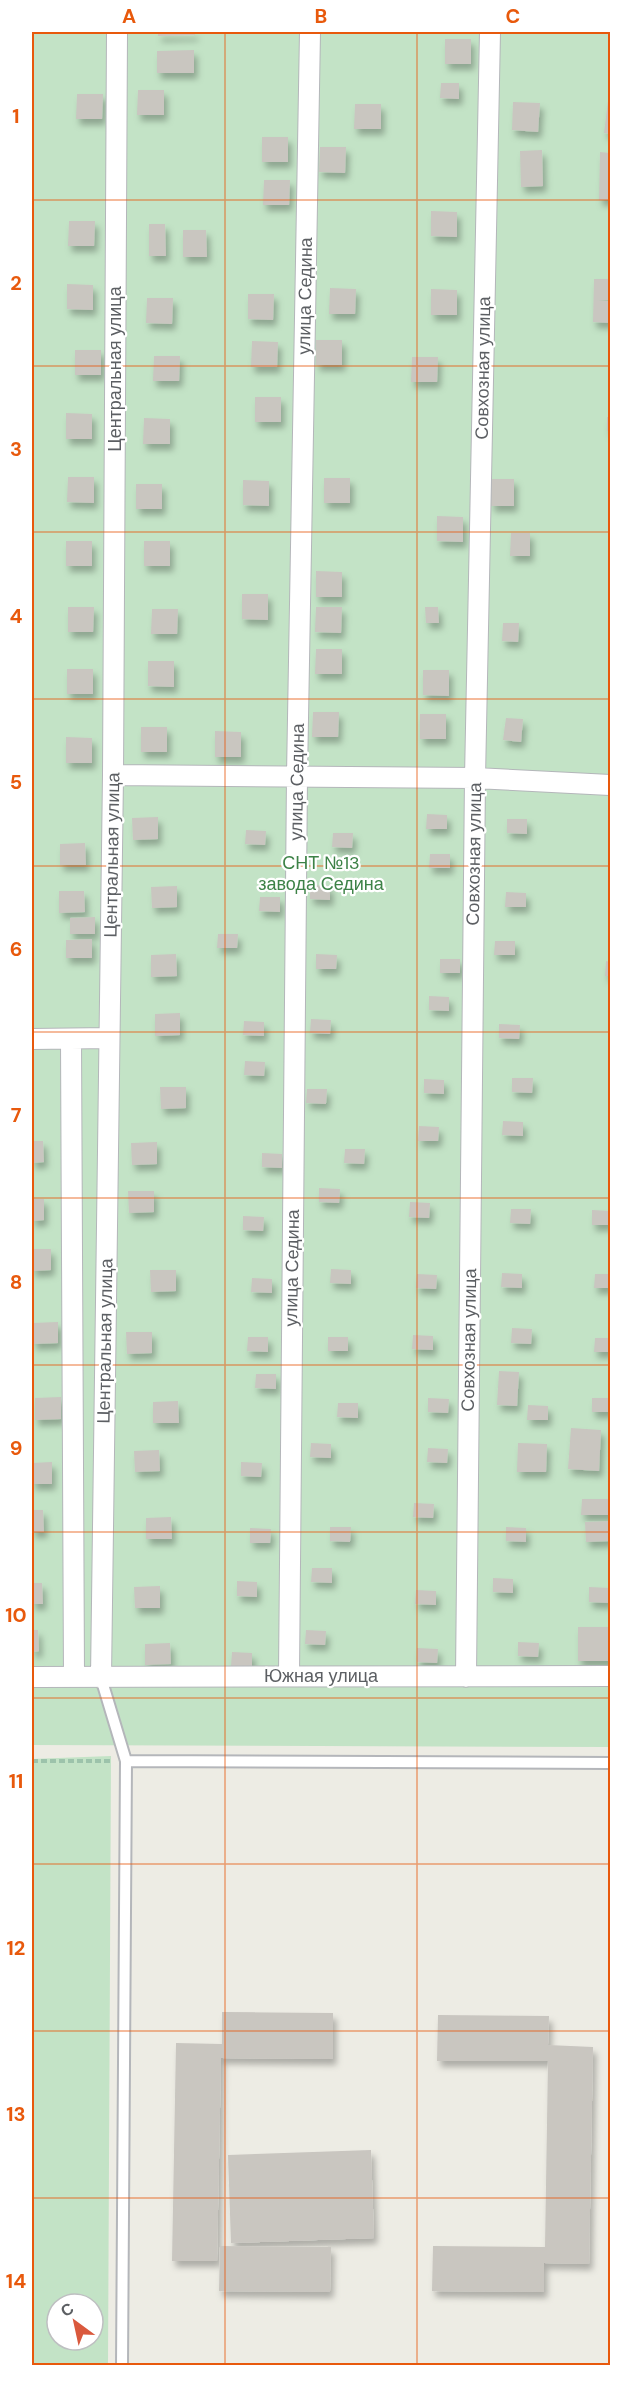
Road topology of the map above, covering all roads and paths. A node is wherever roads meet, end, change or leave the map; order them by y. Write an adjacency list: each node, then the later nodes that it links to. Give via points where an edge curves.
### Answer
1 (117, 32): 4 (street, Центральная улица)
2 (310, 32): 5 (street, улица Седина)
3 (490, 32): 6 (street, Совхозная улица)
4 (113, 775): 5 (street); 8 (street, Центральная улица)
5 (297, 776): 6 (street); 11 (street, улица Седина)
6 (475, 778): 7 (street); 15 (street, Совхозная улица)
7 (610, 785)
8 (109, 1038): 10 (street); 16 (street, Центральная улица)
9 (32, 1039): 10 (street)
10 (71, 1040): 14 (street, Центральная улица)
11 (289, 1676): 15 (street, Южная улица); 16 (street, Южная улица)
12 (610, 1676): 15 (street, Южная улица)
13 (32, 1677): 14 (street, Южная улица)
14 (74, 1677): 16 (street, Южная улица)
15 (466, 1677)
16 (101, 1678): 18 (lane)
17 (32, 1761): 18 (path)
18 (126, 1761): 19 (lane); 20 (lane)
19 (610, 1763)
20 (122, 2366)

